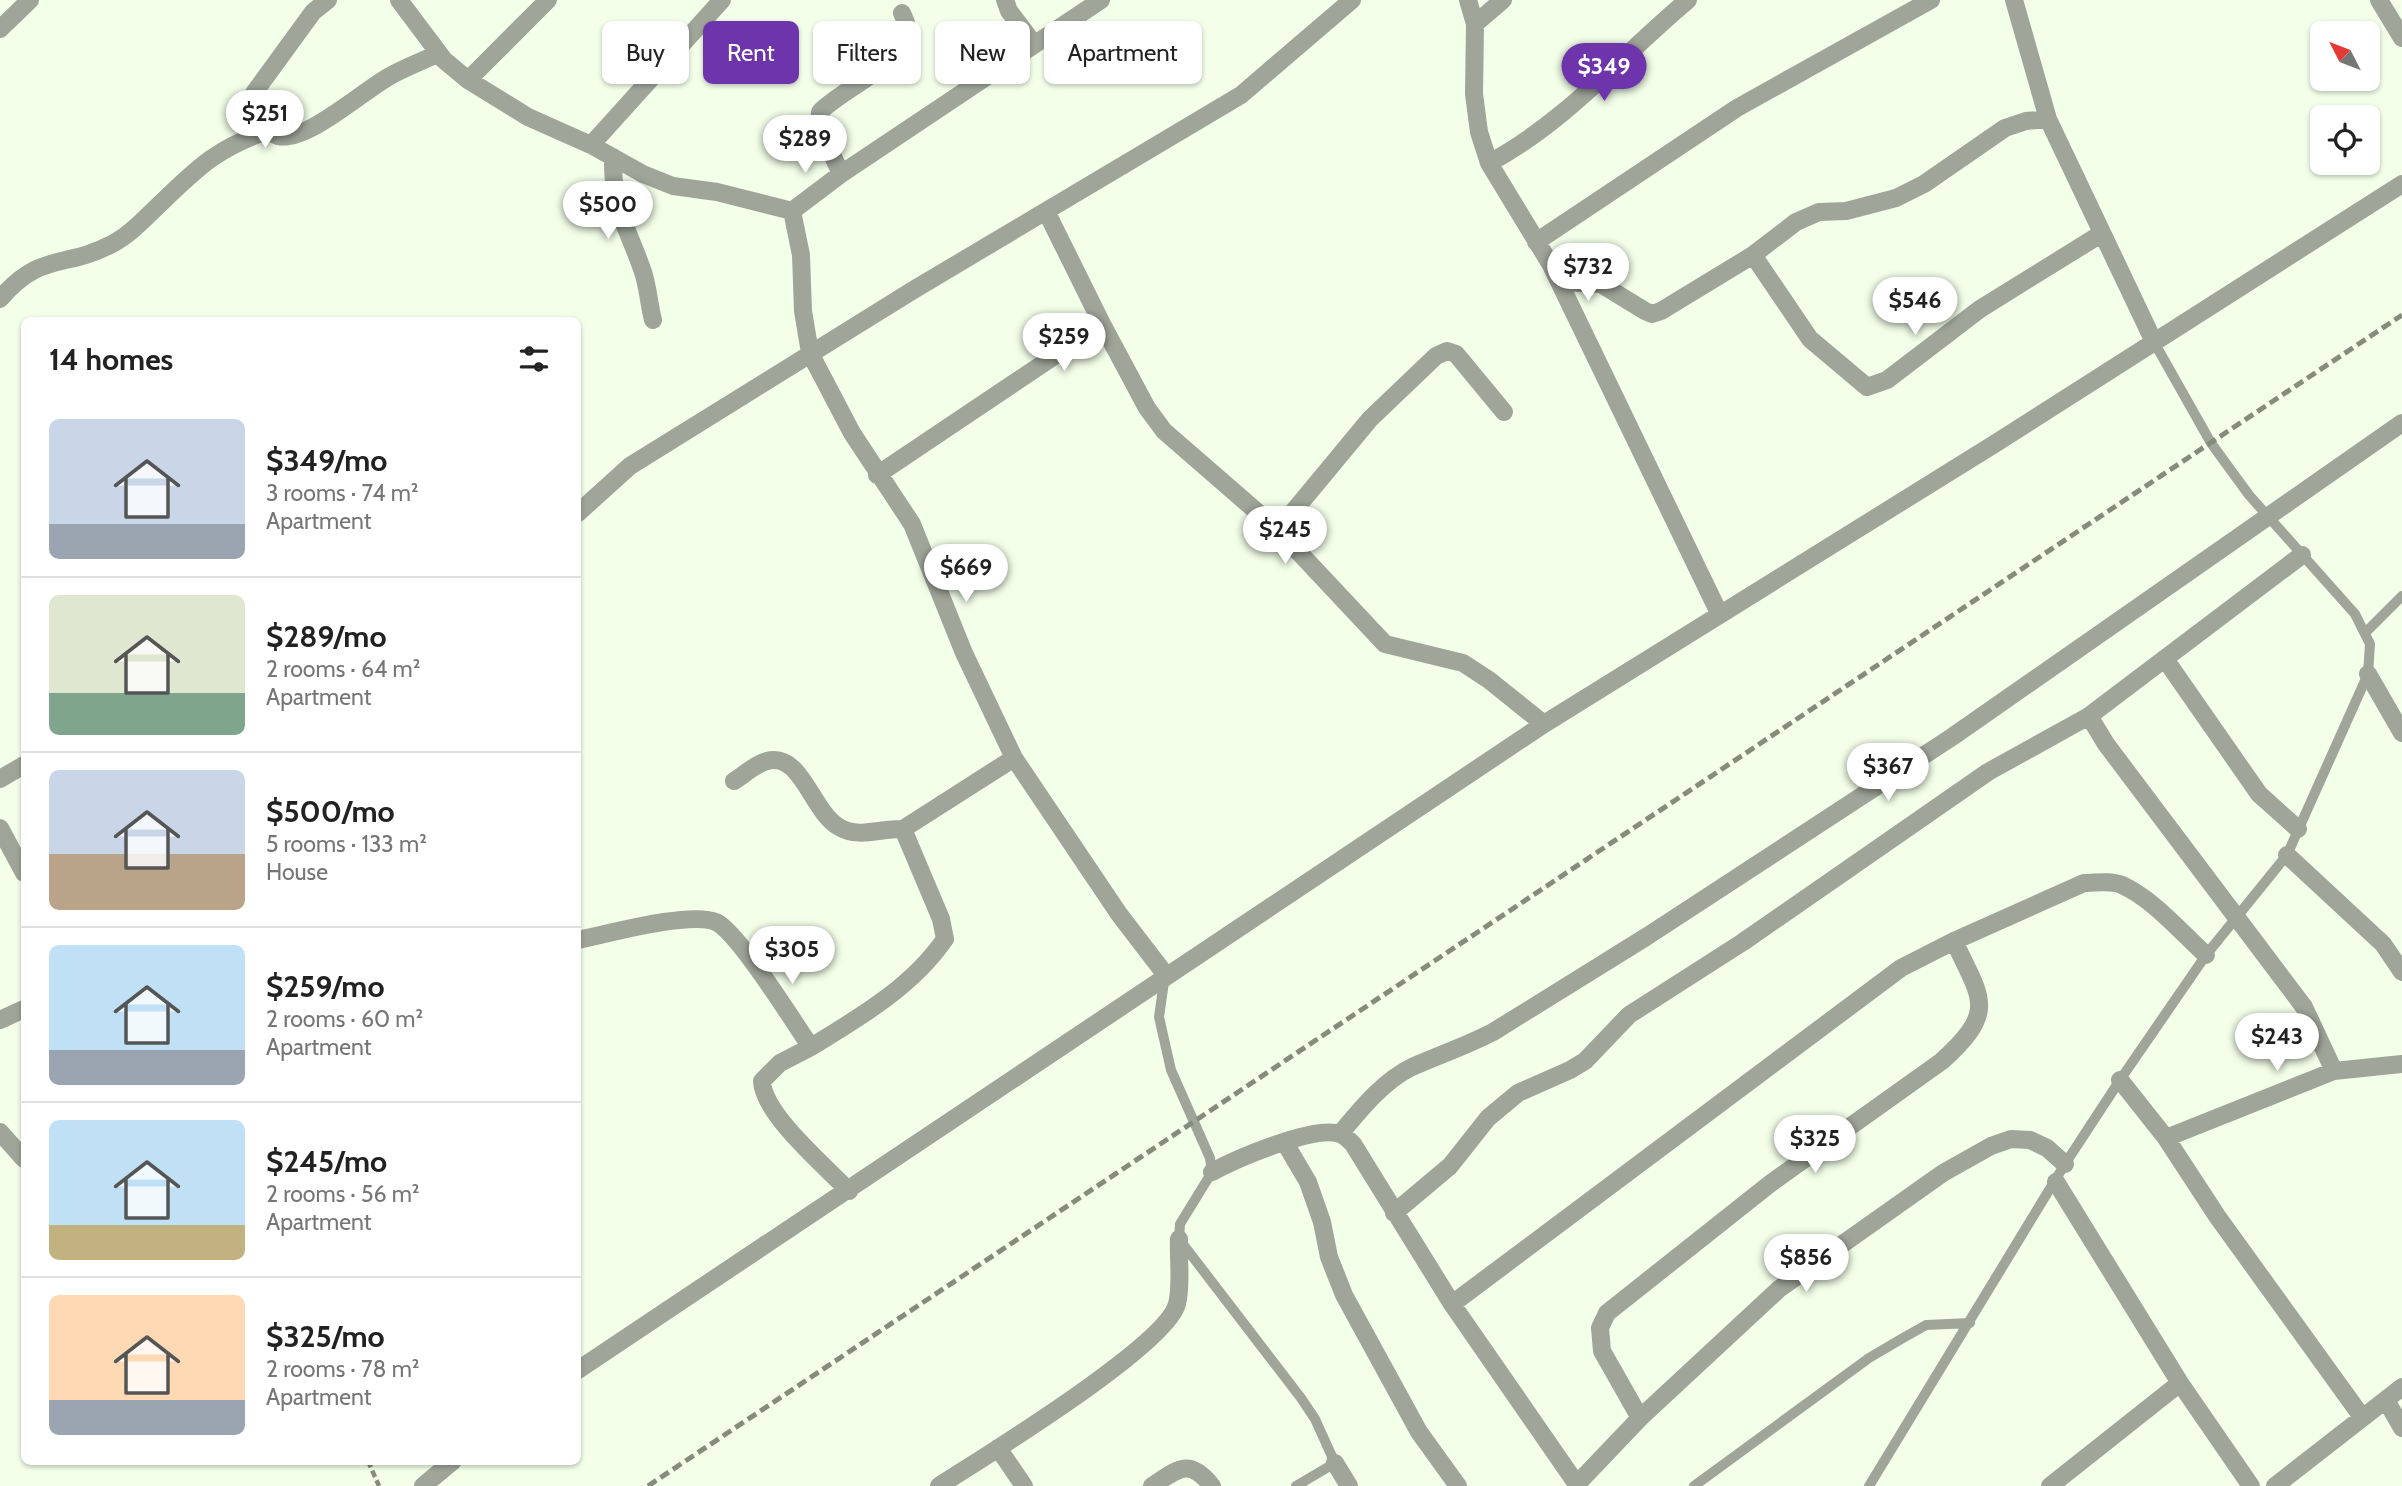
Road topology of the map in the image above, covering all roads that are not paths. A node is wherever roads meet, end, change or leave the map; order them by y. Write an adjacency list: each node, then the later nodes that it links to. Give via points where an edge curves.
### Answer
1 (30, 0): 17 (street)
2 (328, 0): 23 (street, via 313,12 254,93 252,110)
3 (398, 0): 20 (street)
4 (548, 0): 21 (street)
5 (722, 0): 24 (street)
6 (1005, 0): 19 (street)
7 (1101, 0): 19 (street)
8 (1352, 0): 30 (street, via 1241,94)
9 (1468, 0): 16 (street)
10 (1503, 0): 16 (street)
11 (1688, 0): 26 (street, via 1551,124)
12 (1931, 0): 32 (street, via 1737,108)
13 (2014, 0): 22 (street)
14 (2379, 0): 18 (street)
15 (902, 13): 27 (street, via 909,30 899,52 820,112 819,126)
16 (1475, 23): 26 (street, via 1474,94)
17 (0, 29)
18 (2402, 38)
19 (1034, 44): 27 (street)
20 (439, 53): 21 (street); 23 (street, via 390,76 318,126 293,136)
21 (468, 80): 24 (street, via 528,117)
22 (2048, 120): 31 (street); 33 (street, via 2005,128 1896,198 1846,211 1819,212 1796,222)
23 (270, 130): 34 (street, via 233,142 112,244)
24 (591, 145): 25 (street)
25 (613, 157): 29 (street, via 673,186); 37 (street, via 612,186 643,273)
26 (1489, 163): 32 (street)
27 (841, 174): 29 (street)
28 (2402, 184): 39 (street)
29 (792, 211): 40 (street)
30 (1046, 212): 38 (street); 40 (street)
31 (2101, 234): 33 (street, via 1980,309 1887,380 1867,387 1810,340); 39 (street)
32 (1536, 242): 35 (street)
33 (1754, 255): 35 (street, via 1673,306 1652,314 1601,284)
34 (7, 279): 36 (street)
35 (1559, 282): 49 (street)
36 (0, 299)
37 (653, 320)
38 (1102, 324): 43 (street); 46 (street, via 1164,431)
39 (2154, 342): 45 (lane, via 2211,443); 49 (street)
40 (810, 353): 43 (street); 44 (street, via 630,466)
41 (1504, 412): 46 (street, via 1456,354 1447,351 1436,356 1370,419)
42 (2402, 423): 45 (street)
43 (877, 475): 56 (street, via 912,524 964,653)
44 (581, 510)
45 (2268, 516): 47 (lane); 78 (street, via 1952,737 1681,915 1493,1032 1410,1068 1383,1088)
46 (1278, 530): 54 (street, via 1385,644 1463,663)
47 (2302, 555): 50 (lane, via 2356,614); 51 (street)
48 (2402, 596): 50 (lane)
49 (1720, 615): 54 (street)
50 (2366, 632): 52 (lane)
51 (2165, 659): 53 (street); 62 (street, via 2259,794)
52 (2368, 674): 55 (street); 62 (lane)
53 (2089, 716): 65 (street, via 2124,769); 86 (street, via 1988,772 1743,942 1640,1007 1577,1065 1518,1093 1488,1118 1450,1166)
54 (1544, 724): 70 (street)
55 (2402, 733)
56 (1014, 758): 61 (street); 70 (street)
57 (21, 767): 58 (street)
58 (0, 779)
59 (734, 781): 61 (street, via 766,761 781,760 791,765 823,813 839,827 855,833)
60 (0, 828): 64 (street)
61 (903, 829): 73 (street, via 945,939 929,962 872,1010)
62 (2298, 829): 63 (lane)
63 (2287, 855): 65 (lane); 69 (street, via 2367,928)
64 (21, 867)
65 (2238, 915): 68 (lane); 75 (street, via 2304,1007)
66 (581, 939): 73 (street, via 689,918 717,922 738,944)
67 (1954, 941): 68 (street, via 2084,883 2104,882 2120,884 2140,897); 88 (street, via 1901,968); 95 (street, via 1981,998 1980,1013 1962,1043 1607,1313 1600,1328 1602,1351)
68 (2206, 955): 76 (lane)
69 (2402, 972)
70 (1165, 974): 83 (lane, via 1159,1017 1171,1070); 85 (street)
71 (21, 1010): 72 (street)
72 (0, 1020)
73 (811, 1047): 85 (street, via 780,1063 762,1081 762,1094)
74 (2402, 1064): 75 (street)
75 (2334, 1071): 79 (street)
76 (2120, 1080): 79 (street); 82 (lane)
77 (0, 1132): 81 (street)
78 (1340, 1133): 80 (street); 86 (street, via 1353,1144)
79 (2166, 1138): 94 (street)
80 (1285, 1143): 83 (street, via 1242,1155); 108 (street, via 1308,1182 1344,1295 1419,1432)
81 (21, 1156)
82 (2065, 1164): 84 (lane); 95 (street, via 2030,1140 2011,1139 1968,1158 1779,1289)
83 (1212, 1172): 87 (lane, via 1180,1224)
84 (2056, 1182): 89 (lane); 91 (street)
85 (849, 1191): 90 (street)
86 (1394, 1213): 88 (street)
87 (1178, 1239): 97 (street, via 1177,1304 1168,1321 1093,1384); 98 (lane, via 1301,1398)
88 (1452, 1304): 100 (street)
89 (1970, 1323): 109 (lane, via 1926,1325 1903,1338); 110 (lane)
90 (581, 1368)
91 (2180, 1382): 111 (street); 112 (street)
92 (2402, 1387): 93 (street)
93 (2386, 1400): 94 (street); 96 (street)
94 (2362, 1417): 113 (street)
95 (1640, 1418): 100 (street)
96 (2402, 1427)
97 (998, 1448): 102 (street); 103 (street)
98 (1335, 1463): 106 (lane); 107 (street)
99 (448, 1465): 101 (street)
100 (1578, 1484)
101 (423, 1486)
102 (939, 1486)
103 (1024, 1486)
104 (1152, 1486): 105 (street, via 1181,1467 1193,1468)
105 (1212, 1486)
106 (1296, 1486)
107 (1349, 1486)
108 (1458, 1486)
109 (1694, 1486)
110 (1869, 1486)
111 (2050, 1486)
112 (2251, 1486)
113 (2275, 1486)

